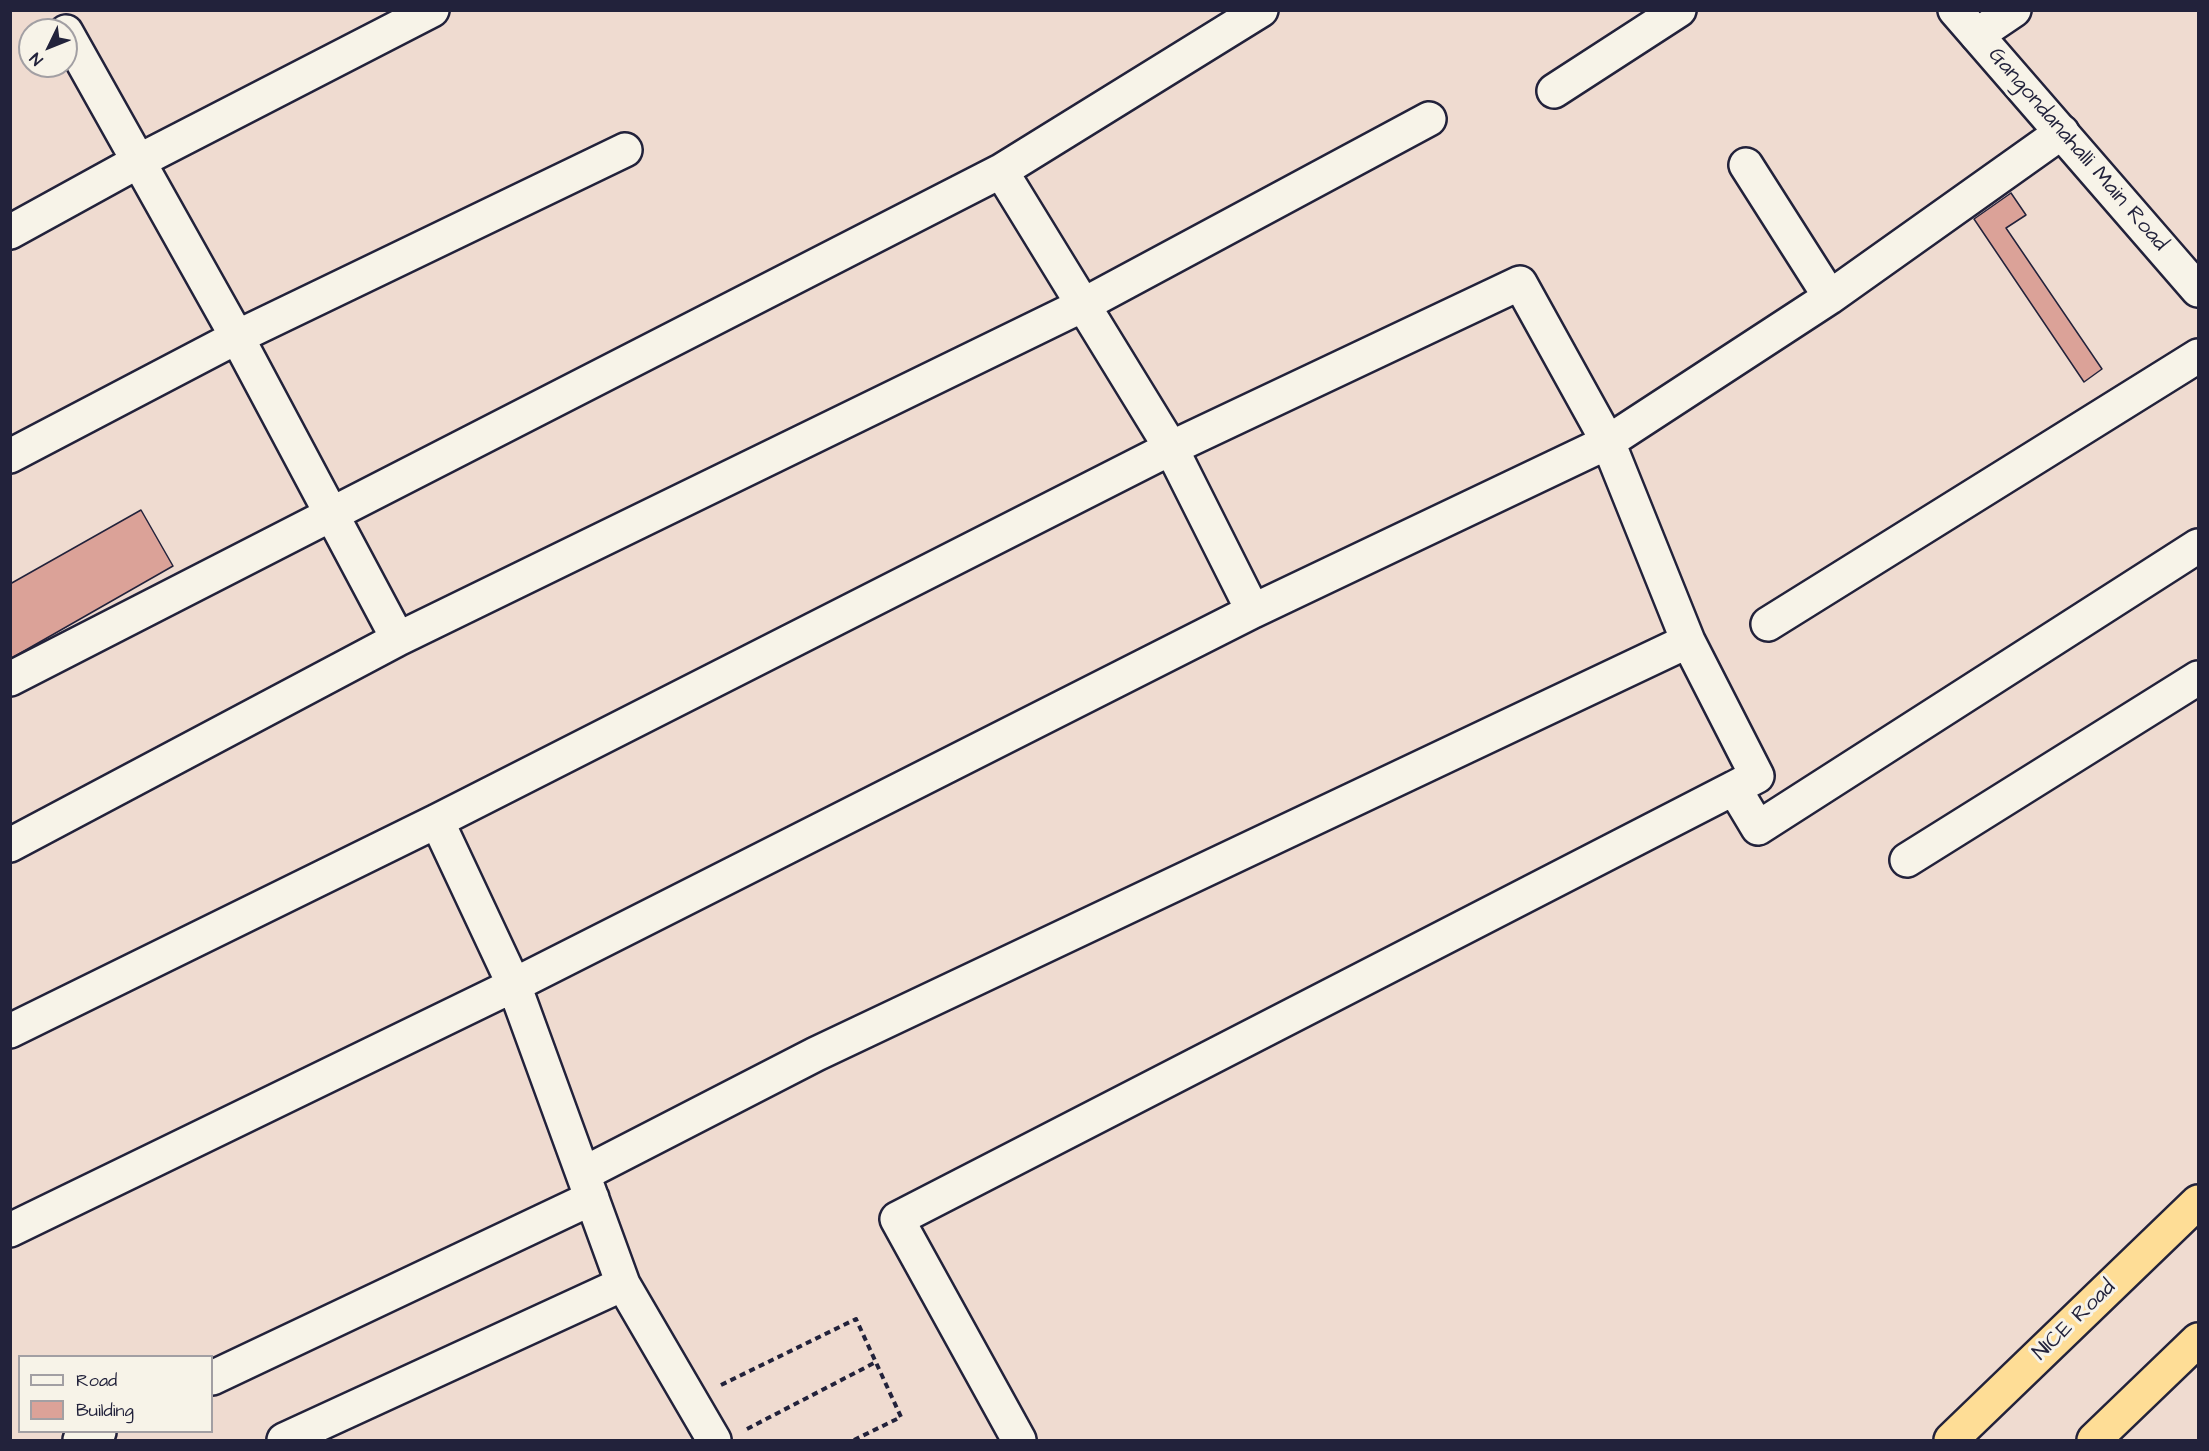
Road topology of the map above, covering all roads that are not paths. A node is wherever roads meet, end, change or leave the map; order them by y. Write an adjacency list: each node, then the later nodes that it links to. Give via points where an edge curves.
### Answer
1 (432, 10): 12 (street)
2 (1261, 10): 14 (street)
3 (1679, 10): 8 (street)
4 (1955, 10): 6 (street, Gangondanahalli Main Road)
5 (2014, 10): 6 (street)
6 (1977, 35): 10 (street, Gangondanahalli Main Road)
7 (78, 54): 12 (street)
8 (1554, 91)
9 (1429, 119): 18 (street)
10 (2062, 132): 16 (street, Gangondanahalli Main Road); 17 (street)
11 (625, 150): 19 (street)
12 (139, 162): 15 (street); 19 (street)
13 (1746, 165): 17 (street)
14 (1000, 171): 18 (street); 24 (street)
15 (10, 232)
16 (2199, 290)
17 (1830, 297): 21 (street)
18 (1083, 305): 22 (street); 28 (street)
19 (237, 337): 23 (street); 24 (street)
20 (2199, 356): 27 (street)
21 (1608, 442): 22 (street, via 1520,283); 26 (street); 29 (street)
22 (1171, 448): 26 (street); 33 (street)
23 (10, 456)
24 (330, 513): 28 (street); 31 (street)
25 (2199, 546): 32 (street, via 1758,828)
26 (1253, 611): 36 (street)
27 (1768, 624)
28 (398, 639): 34 (street)
29 (1688, 641): 32 (street, via 1757,776); 38 (street, via 816,1054)
30 (2199, 678): 35 (street)
31 (10, 679)
32 (1734, 788): 48 (street, via 897,1219)
33 (436, 821): 36 (street); 37 (street)
34 (10, 845)
35 (1907, 860)
36 (514, 984): 38 (street); 40 (street)
37 (10, 1031)
38 (587, 1186): 41 (street); 43 (street)
39 (2199, 1202): 49 (highway, NICE Road)
40 (10, 1230)
41 (623, 1284): 46 (street); 47 (street)
42 (2199, 1340): 50 (highway)
43 (213, 1377)
44 (95, 1433): 45 (street)
45 (80, 1440)
46 (284, 1440)
47 (714, 1440)
48 (1019, 1440)
49 (1951, 1440)
50 (2094, 1440)

